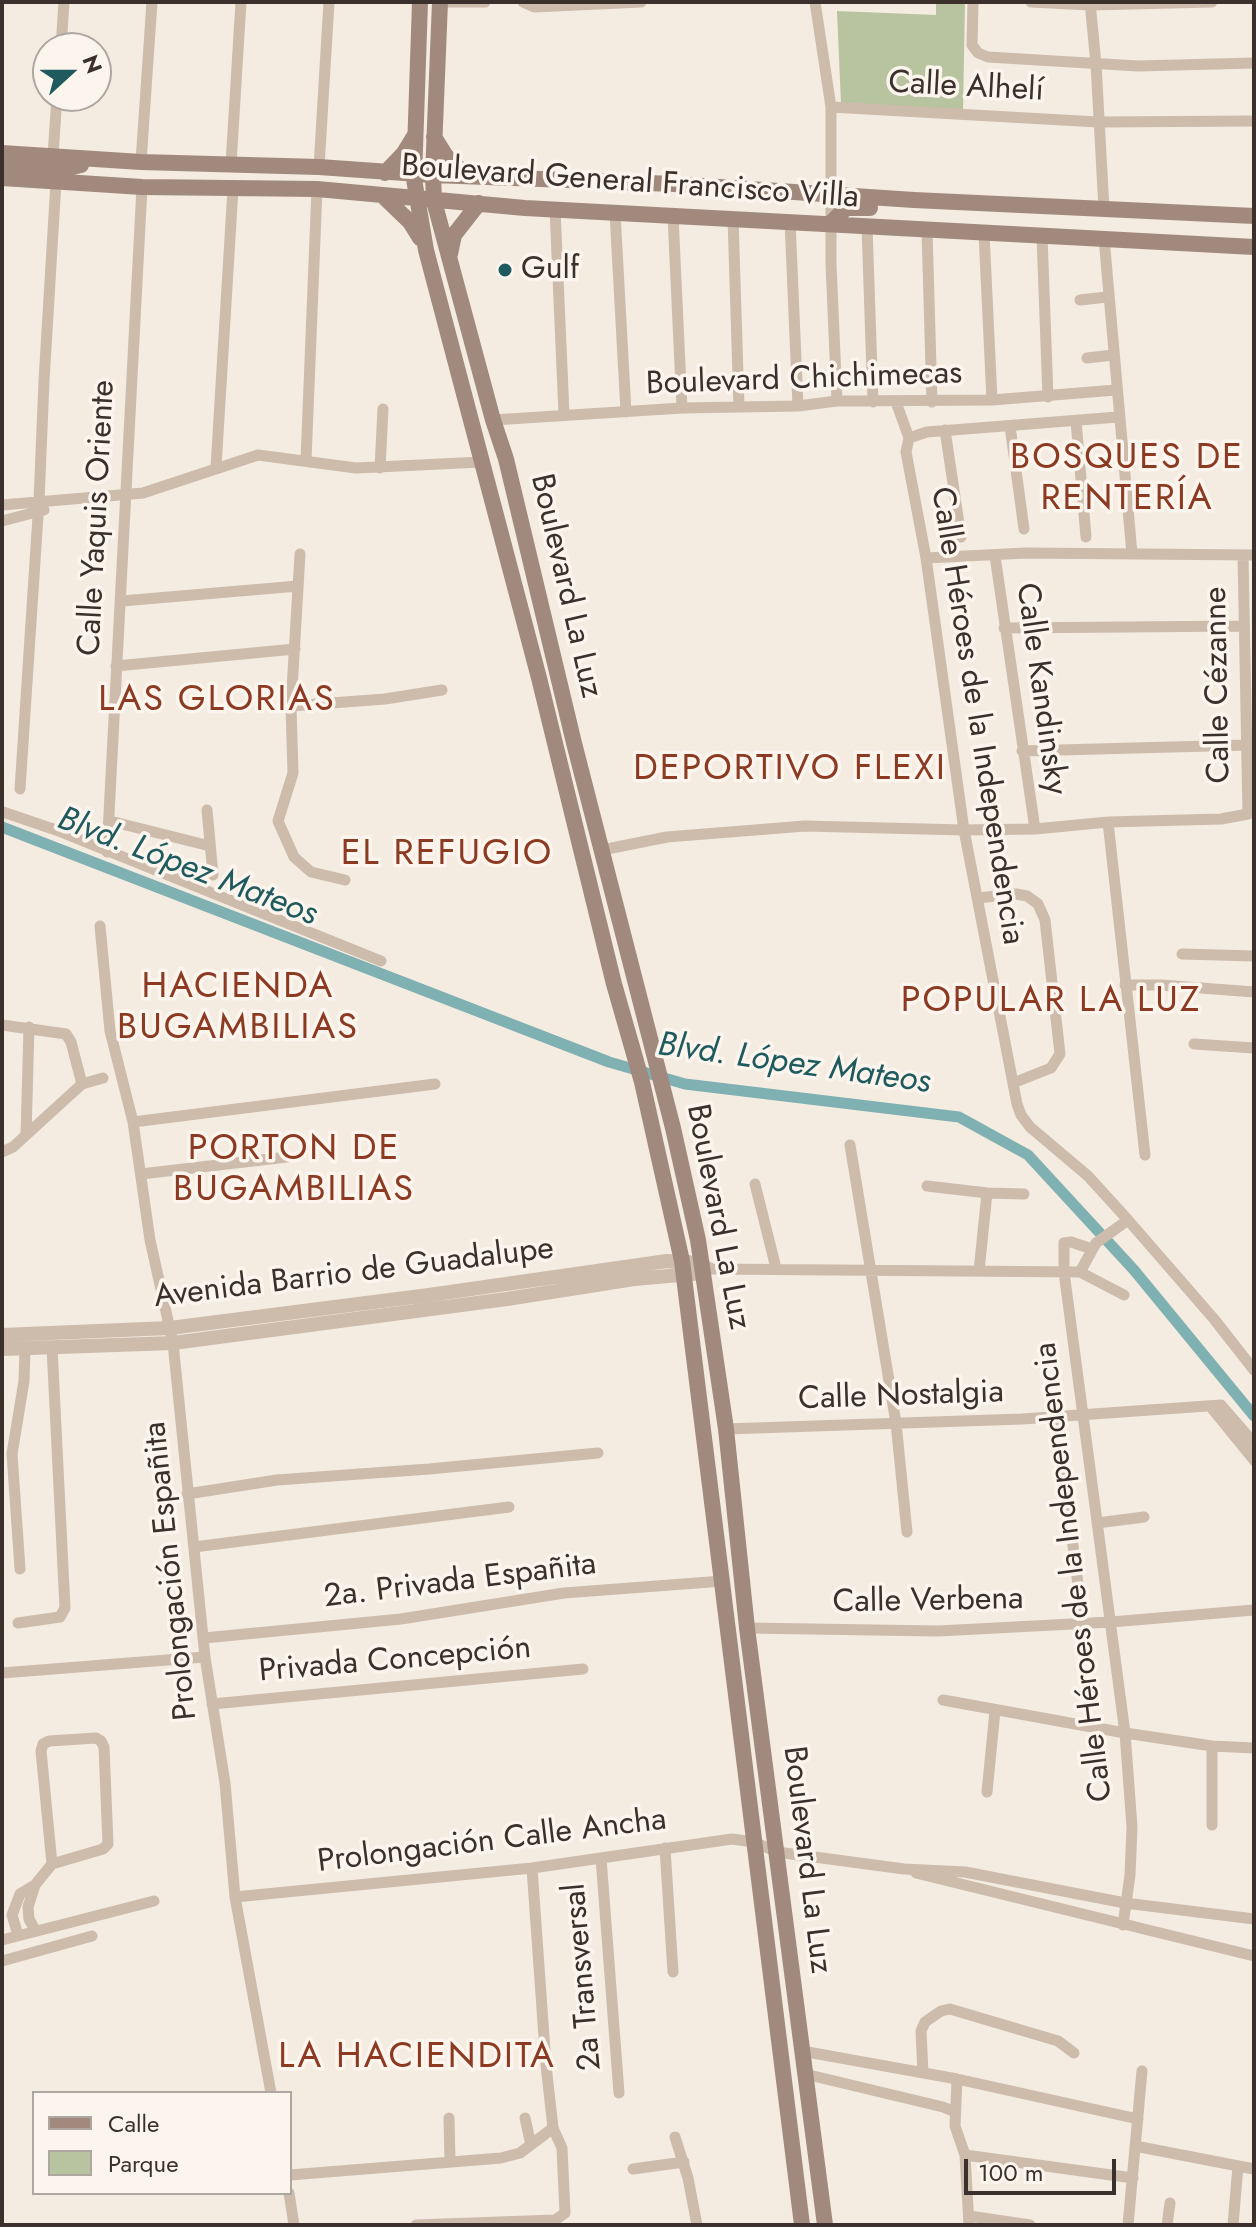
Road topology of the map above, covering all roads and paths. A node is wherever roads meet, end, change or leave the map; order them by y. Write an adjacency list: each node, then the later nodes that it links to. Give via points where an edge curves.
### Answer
1 (64, 2): 15 (street)
2 (152, 2): 27 (street)
3 (241, 2): 29 (street)
4 (329, 2): 30 (street)
5 (420, 2): 22 (main road, Boulevard La Luz)
6 (440, 2): 7 (street); 23 (main road, Boulevard La Luz)
7 (485, 2)
8 (641, 2): 14 (street)
9 (815, 2): 18 (street)
10 (973, 2): 17 (street, via 975,52)
11 (1031, 2): 13 (street)
12 (1212, 2): 13 (street)
13 (1090, 4): 17 (street)
14 (528, 5)
15 (62, 32)
16 (1254, 63): 17 (street)
17 (1096, 64): 21 (street)
18 (831, 107): 21 (street, Calle Alhelí); 43 (street)
19 (56, 112): 25 (street)
20 (1254, 121): 21 (street, Calle Alhelí)
21 (1098, 122): 47 (street)
22 (415, 134): 31 (main road); 37 (main road, Boulevard La Luz)
23 (434, 136): 32 (main road); 38 (main road, Boulevard La Luz)
24 (2, 153): 25 (main road, Boulevard General Francisco Villa)
25 (53, 156): 26 (main road, Boulevard General Francisco Villa)
26 (102, 160): 27 (main road, Boulevard General Francisco Villa); 28 (main road, via 68,168)
27 (141, 162): 29 (main road, Boulevard General Francisco Villa)
28 (2, 163)
29 (231, 164): 30 (main road, Boulevard General Francisco Villa)
30 (319, 167): 31 (main road, Boulevard General Francisco Villa)
31 (385, 173): 37 (main road, Boulevard General Francisco Villa)
32 (466, 175): 34 (main road, Boulevard General Francisco Villa); 38 (main road, Boulevard General Francisco Villa)
33 (2, 178): 35 (main road, Boulevard General Francisco Villa)
34 (531, 178): 38 (main road, via 497,186); 43 (main road, Boulevard General Francisco Villa)
35 (56, 182): 36 (main road, Boulevard General Francisco Villa); 94 (street)
36 (142, 187): 39 (main road, Boulevard General Francisco Villa); 92 (street, Calle Yaquis Oriente)
37 (415, 187): 38 (main road, Boulevard General Francisco Villa); 38 (main road, Boulevard General Francisco Villa); 41 (main road); 42 (main road, Boulevard General Francisco Villa); 62 (main road, Boulevard La Luz)
38 (433, 188): 45 (main road, Boulevard General Francisco Villa); 63 (main road, Boulevard La Luz)
39 (233, 189): 40 (main road, Boulevard General Francisco Villa); 90 (street)
40 (317, 189): 41 (main road, Boulevard General Francisco Villa); 88 (street)
41 (348, 191): 42 (main road, Boulevard General Francisco Villa)
42 (382, 195): 62 (main road, via 410,222)
43 (833, 195): 44 (main road, Boulevard General Francisco Villa); 53 (street)
44 (914, 200): 47 (main road, Boulevard General Francisco Villa); 53 (main road, via 901,208 851,206)
45 (479, 203): 46 (main road, Boulevard General Francisco Villa); 63 (main road, via 454,235)
46 (555, 209): 48 (main road, Boulevard General Francisco Villa); 80 (street)
47 (1104, 209): 50 (main road, Boulevard General Francisco Villa)
48 (615, 213): 49 (main road, Boulevard General Francisco Villa); 79 (street)
49 (673, 216): 51 (main road, Boulevard General Francisco Villa); 77 (street)
50 (1254, 216)
51 (733, 218): 52 (main road, Boulevard General Francisco Villa); 76 (street)
52 (790, 221): 53 (main road, Boulevard General Francisco Villa); 75 (street)
53 (831, 223): 54 (main road, Boulevard General Francisco Villa); 71 (street)
54 (867, 226): 55 (main road, Boulevard General Francisco Villa); 72 (street)
55 (927, 230): 56 (main road, Boulevard General Francisco Villa); 74 (street)
56 (984, 233): 57 (main road, Boulevard General Francisco Villa); 70 (street)
57 (1042, 236): 58 (main road, Boulevard General Francisco Villa); 69 (street)
58 (1104, 238): 60 (main road, Boulevard General Francisco Villa); 64 (street)
59 (1254, 238): 60 (main road, via 1213,237)
60 (1198, 243): 61 (main road, Boulevard General Francisco Villa)
61 (1254, 247)
62 (426, 250): 89 (main road, Boulevard La Luz)
63 (449, 255): 82 (main road, Boulevard La Luz)
64 (1107, 297): 65 (street); 66 (street)
65 (1080, 300)
66 (1113, 355): 67 (street); 68 (street)
67 (1087, 358)
68 (1116, 390): 69 (street, Boulevard Chichimecas); 81 (street)
69 (1048, 397): 70 (street, Boulevard Chichimecas)
70 (992, 400): 74 (street, Boulevard Chichimecas)
71 (837, 401): 72 (street, Boulevard Chichimecas); 75 (street, Boulevard Chichimecas)
72 (873, 402): 73 (street, Boulevard Chichimecas)
73 (896, 402): 74 (street, Boulevard Chichimecas); 86 (street)
74 (932, 402)
75 (798, 406): 76 (street, Boulevard Chichimecas)
76 (739, 407): 77 (street, Boulevard Chichimecas)
77 (682, 408): 79 (street, Boulevard Chichimecas)
78 (383, 409): 91 (street)
79 (626, 412): 80 (street, Boulevard Chichimecas)
80 (564, 414): 82 (street, Boulevard Chichimecas)
81 (1118, 417): 83 (street, Boulevard Chichimecas); 100 (street)
82 (493, 420): 122 (main road, Boulevard La Luz)
83 (1076, 421): 84 (street, Boulevard Chichimecas); 98 (street)
84 (1010, 426): 85 (street, Boulevard Chichimecas); 96 (street)
85 (945, 430): 86 (street, Boulevard Chichimecas); 97 (street)
86 (909, 438): 87 (street, Boulevard Chichimecas)
87 (906, 452): 103 (street, Calle Héroes de la Independencia)
88 (306, 460): 90 (street, via 258,455); 91 (street)
89 (482, 462): 91 (street); 143 (main road, Boulevard La Luz)
90 (216, 467): 92 (street)
91 (380, 468)
92 (125, 496): 94 (street); 105 (street, Calle Yaquis Oriente)
93 (2, 505): 94 (street)
94 (38, 507): 95 (street); 114 (street)
95 (2, 521)
96 (1024, 529)
97 (961, 537)
98 (1086, 537)
99 (300, 554): 104 (street)
100 (1132, 554): 101 (street); 102 (street)
101 (1248, 555): 106 (street, Calle Cézanne)
102 (995, 556): 103 (street); 107 (street, Calle Kandinsky)
103 (926, 558): 120 (street, Calle Héroes de la Independencia)
104 (298, 586): 105 (street); 108 (street)
105 (122, 601): 109 (street, Calle Yaquis Oriente)
106 (1244, 626): 107 (street); 112 (street, Calle Cézanne)
107 (1004, 628): 113 (street, Calle Kandinsky)
108 (295, 649): 109 (street); 111 (street)
109 (116, 666): 117 (street, Calle Yaquis Oriente)
110 (442, 690): 111 (street)
111 (291, 706): 125 (street, via 293,773 278,821 294,857 311,872)
112 (1247, 745): 113 (street); 118 (street, Calle Cézanne, via 1248,814)
113 (1022, 751): 119 (street, Calle Kandinsky)
114 (20, 789)
115 (207, 810): 121 (street)
116 (3, 812): 123 (street)
117 (110, 821): 121 (street); 123 (street, Calle Yaquis Oriente)
118 (1108, 822): 119 (street); 131 (street)
119 (1035, 829): 120 (street)
120 (964, 830): 122 (street, via 805,826 667,837); 126 (street, Calle Héroes de la Independencia)
121 (210, 846): 124 (street)
122 (602, 850): 142 (main road, Boulevard La Luz)
123 (107, 852): 130 (street)
124 (213, 875)
125 (345, 880)
126 (977, 898): 138 (street, Calle Héroes de la Independencia); 138 (street, via 1027,896 1045,920 1060,1054 1051,1068)
127 (100, 926): 141 (street, Prolongación Españita, via 112,1046)
128 (1182, 954): 129 (street)
129 (1254, 956)
130 (381, 961)
131 (1125, 985): 132 (street); 147 (street)
132 (1254, 992)
133 (2, 1025): 134 (street)
134 (29, 1027): 139 (street, via 66,1034); 144 (street)
135 (1194, 1044): 136 (street)
136 (1254, 1048)
137 (103, 1078): 139 (street)
138 (1013, 1083): 154 (street, Calle Héroes de la Independencia, via 1021,1115 1030,1127 1088,1176)
139 (82, 1084): 144 (street)
140 (435, 1084): 141 (street)
141 (133, 1122): 149 (street, Prolongación Españita)
142 (673, 1128): 143 (main road); 158 (main road, Boulevard La Luz)
143 (654, 1130): 156 (main road, Boulevard La Luz)
144 (26, 1135): 146 (street)
145 (850, 1145): 159 (street)
146 (2, 1152)
147 (1145, 1155)
148 (287, 1157): 149 (street)
149 (141, 1174): 165 (street, Prolongación Españita)
150 (755, 1184): 157 (street)
151 (927, 1186): 152 (street)
152 (987, 1193): 153 (street); 160 (street)
153 (1024, 1194)
154 (1125, 1222): 155 (street); 169 (street, Calle Héroes de la Independencia)
155 (1094, 1246): 161 (street, Calle Héroes de la Independencia, via 1064,1243); 162 (street)
156 (684, 1268): 158 (street, Avenida Barrio de Guadalupe); 165 (street, Avenida Barrio de Guadalupe, via 491,1301); 185 (main road, Boulevard La Luz)
157 (776, 1268): 158 (street, Avenida Barrio de Guadalupe); 159 (street, Avenida Barrio de Guadalupe)
158 (706, 1269): 174 (main road, Boulevard La Luz)
159 (869, 1270): 160 (street, Avenida Barrio de Guadalupe); 173 (street)
160 (979, 1271): 161 (street, Avenida Barrio de Guadalupe)
161 (1064, 1272): 162 (street, Avenida Barrio de Guadalupe); 171 (street, Calle Héroes de la Independencia)
162 (1080, 1272): 163 (street, Avenida Barrio de Guadalupe)
163 (1124, 1295)
164 (2, 1335): 165 (street, Avenida Barrio de Guadalupe)
165 (171, 1335): 166 (street, Avenida Barrio de Guadalupe); 178 (street, Prolongación Españita)
166 (52, 1347): 168 (street, Avenida Barrio de Guadalupe); 188 (street, via 65,1608 60,1617)
167 (2, 1349): 168 (street, Avenida Barrio de Guadalupe)
168 (25, 1349): 184 (street, via 12,1454)
169 (1254, 1370)
170 (1215, 1406): 171 (street, Calle Nostalgia); 175 (street); 177 (street)
171 (1083, 1413): 172 (street, Calle Nostalgia); 181 (street, Calle Héroes de la Independencia)
172 (1056, 1415): 173 (street, Calle Nostalgia); 189 (street)
173 (896, 1423): 174 (street, Calle Nostalgia); 182 (street)
174 (726, 1429): 190 (main road, Boulevard La Luz)
175 (1254, 1443)
176 (598, 1453): 178 (street, via 277,1480)
177 (1254, 1460)
178 (187, 1494): 183 (street, Prolongación Españita)
179 (509, 1507): 183 (street)
180 (1144, 1517): 181 (street)
181 (1097, 1523): 187 (street, Calle Héroes de la Independencia)
182 (907, 1532)
183 (194, 1547): 191 (street, Prolongación Españita)
184 (20, 1569)
185 (723, 1581): 191 (street, 2a. Privada Españita, via 564,1593 401,1619); 203 (main road, Boulevard La Luz)
186 (1254, 1610): 187 (street, Calle Verbena)
187 (1111, 1622): 189 (street, Calle Verbena); 198 (street, Calle Héroes de la Independencia)
188 (18, 1623)
189 (1083, 1623): 190 (street, Calle Verbena, via 938,1631)
190 (747, 1628): 205 (main road, Boulevard La Luz)
191 (204, 1638): 192 (street, Prolongación Españita)
192 (205, 1657): 194 (street); 196 (street, Prolongación Españita)
193 (583, 1669): 196 (street, Privada Concepción)
194 (2, 1673)
195 (943, 1700): 197 (street)
196 (212, 1704): 211 (street, Prolongación Españita)
197 (995, 1711): 198 (street); 201 (street)
198 (1125, 1733): 199 (street); 213 (street, Calle Héroes de la Independencia, via 1132,1827)
199 (1212, 1746): 200 (street); 202 (street)
200 (1254, 1748)
201 (987, 1792)
202 (1212, 1825)
203 (754, 1842): 204 (street, Prolongación Calle Ancha, via 732,1839); 205 (street); 253 (main road, Boulevard La Luz)
204 (665, 1848): 206 (street, Prolongación Calle Ancha); 222 (street)
205 (777, 1852): 209 (street); 223 (main road, Boulevard La Luz)
206 (601, 1858): 208 (street, Prolongación Calle Ancha); 230 (street, 2a Transversal)
207 (52, 1864): 207 (street, via 108,1844 104,1747 96,1738 43,1744); 210 (street)
208 (532, 1868): 211 (street, Prolongación Calle Ancha); 235 (street)
209 (904, 1869): 213 (street, via 965,1872); 215 (street)
210 (35, 1885): 216 (street, via 28,1907); 217 (street, via 20,1894 13,1908)
211 (235, 1897): 229 (street, Prolongación Españita)
212 (154, 1901): 216 (street)
213 (1125, 1903): 214 (street); 215 (street, Calle Héroes de la Independencia)
214 (1254, 1919)
215 (1123, 1925): 220 (street)
216 (35, 1930): 217 (street)
217 (18, 1935): 219 (street)
218 (92, 1936): 221 (street)
219 (2, 1940)
220 (1254, 1956)
221 (2, 1960)
222 (673, 1972)
223 (802, 2051): 226 (street); 227 (main road, Boulevard La Luz)
224 (1074, 2053): 226 (street, via 1058,2041 950,2009 925,2022 921,2031)
225 (1142, 2071): 234 (street)
226 (923, 2073): 228 (street)
227 (805, 2074): 231 (street); 254 (main road, Boulevard La Luz)
228 (957, 2079): 231 (street); 234 (street)
229 (271, 2091)
230 (619, 2093)
231 (955, 2112): 239 (street)
232 (449, 2118): 240 (street)
233 (525, 2118): 237 (street)
234 (1138, 2119): 238 (street)
235 (555, 2132): 237 (street); 251 (street, via 562,2148 562,2217)
236 (675, 2137): 241 (street)
237 (531, 2145): 240 (street, via 513,2155)
238 (1135, 2146): 242 (street); 246 (street)
239 (965, 2155): 246 (street); 249 (street)
240 (450, 2162): 245 (street)
241 (684, 2162): 243 (street); 252 (street)
242 (1238, 2166): 244 (street); 258 (street)
243 (633, 2169)
244 (1254, 2169)
245 (292, 2175)
246 (1133, 2178): 256 (street)
247 (289, 2195): 250 (street)
248 (1170, 2203): 257 (street)
249 (969, 2221): 255 (street)
250 (294, 2225)
251 (416, 2225)
252 (697, 2225)
253 (802, 2225)
254 (825, 2225)
255 (1030, 2225)
256 (1128, 2225)
257 (1167, 2225)
258 (1233, 2225)

